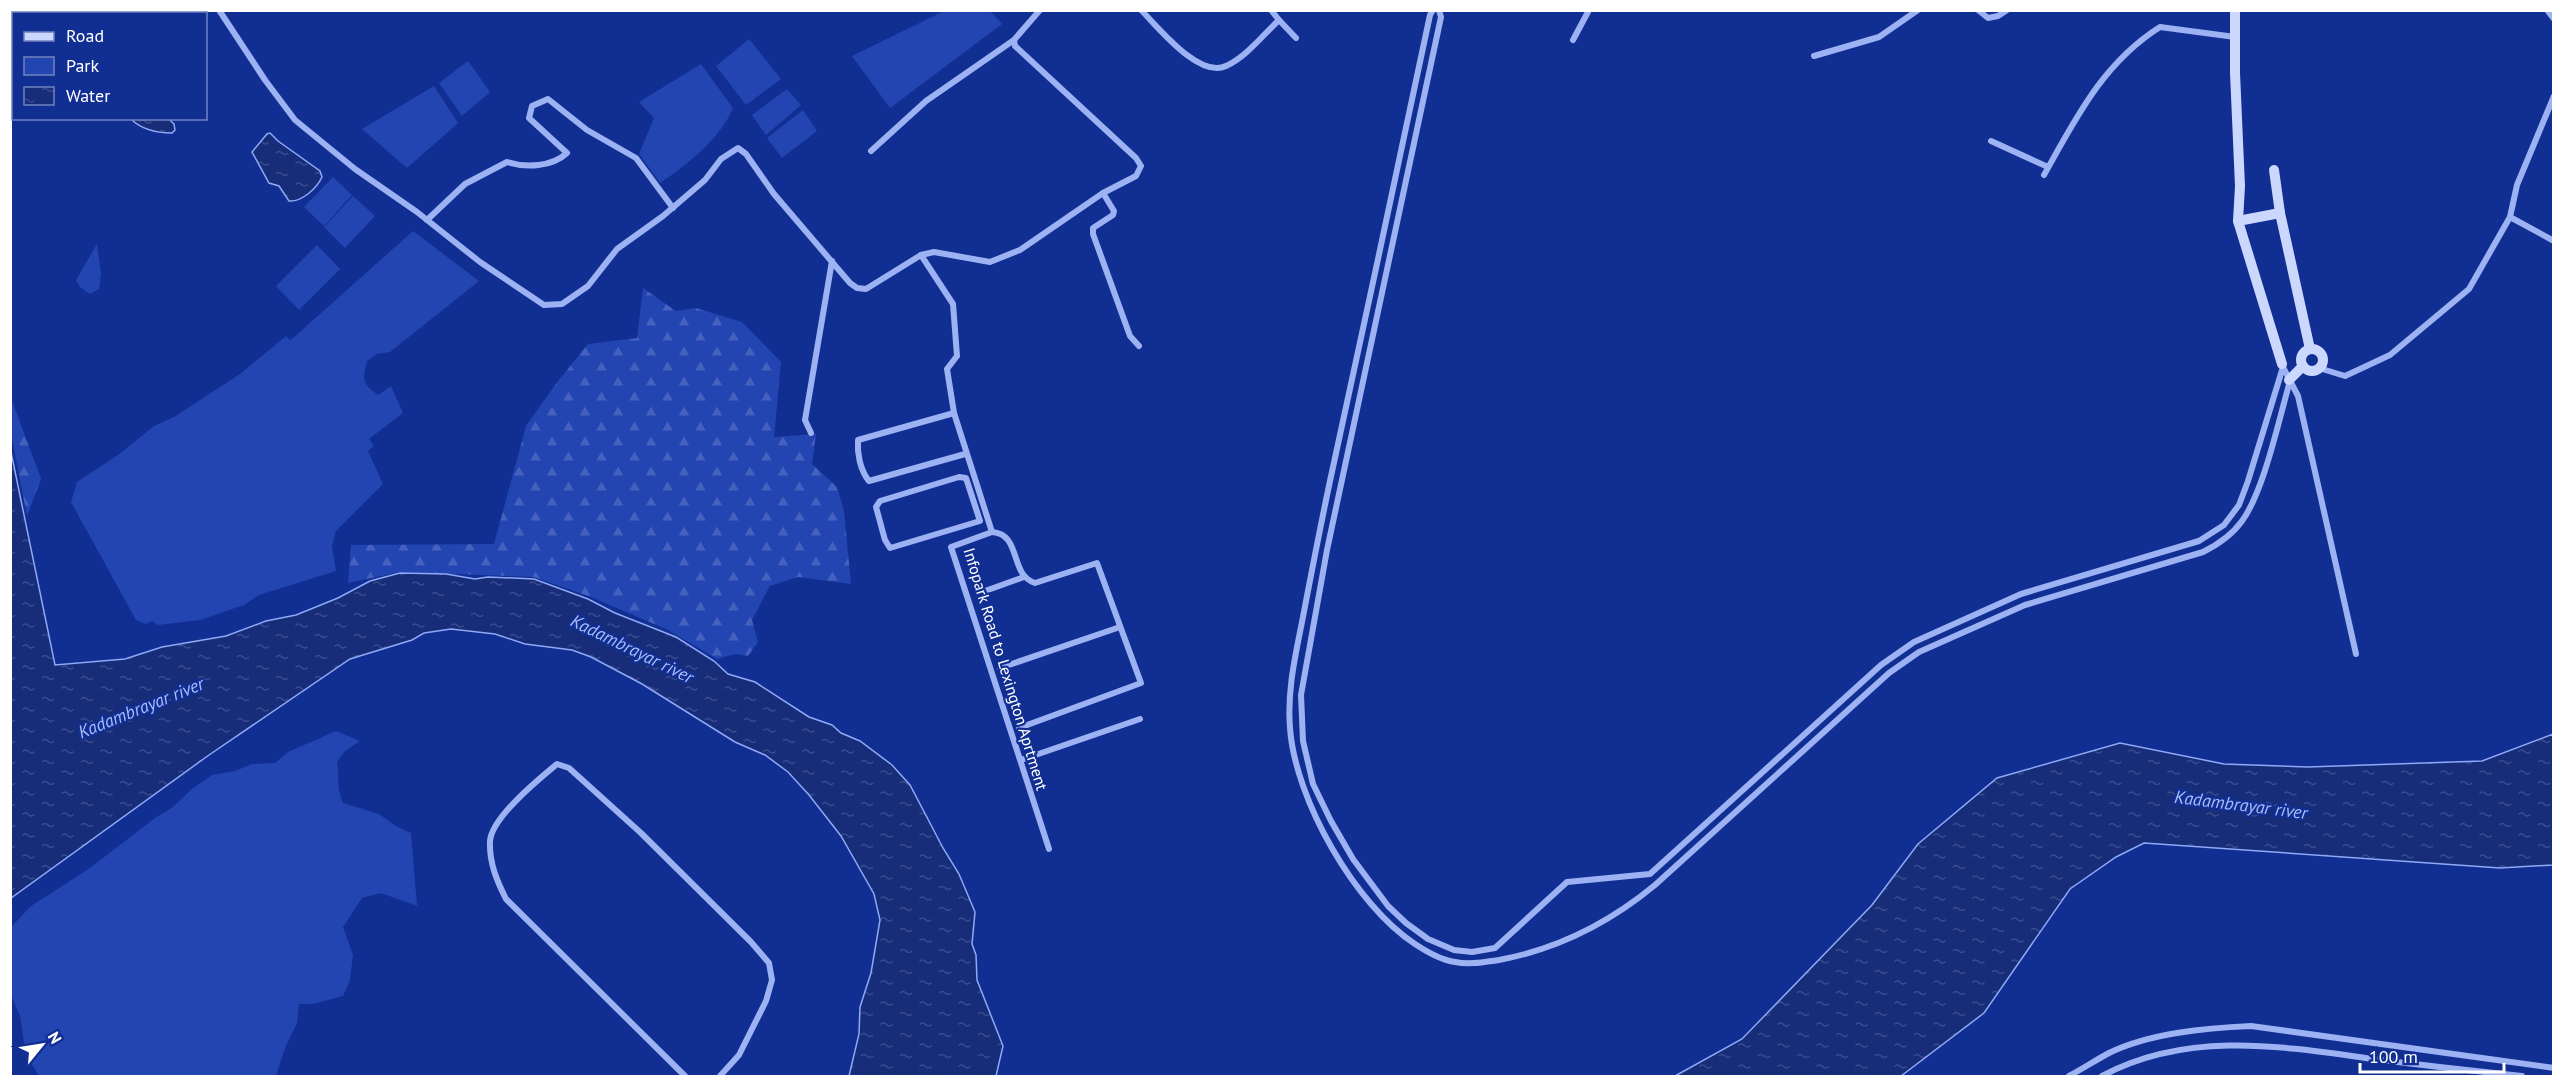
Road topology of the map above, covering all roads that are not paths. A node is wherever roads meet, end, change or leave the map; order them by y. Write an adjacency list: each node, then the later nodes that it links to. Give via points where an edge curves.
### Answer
1 (1040, 10): 17 (street)
2 (1141, 10): 13 (street, via 1192,59 1217,68 1234,61)
3 (1270, 10): 13 (street)
4 (1433, 10): 40 (street, via 1316,548 1289,711 1297,773 1331,845 1384,919 1436,956 1472,963 1509,958 1546,948 1598,926 1655,885 1909,658 2025,605 2203,552 2223,541 2249,510)
5 (1439, 10): 37 (street, via 1441,17 1327,550 1300,711 1313,784 1341,839 1388,906 1416,931 1441,945 1463,951 1496,948 1567,882 1650,874 1881,665 1914,642 2021,594 2199,541 2216,531 2239,505)
6 (1589, 10): 18 (street)
7 (1918, 10): 19 (street, via 1879,37)
8 (1978, 10): 9 (street, via 1988,18)
9 (2007, 10)
10 (2235, 10): 15 (street)
11 (2547, 10): 14 (street)
12 (221, 11): 30 (street, via 295,120 355,169)
13 (1279, 20): 16 (street)
14 (2553, 20)
15 (2235, 37): 23 (street, via 2160,27 2142,39 2117,60 2073,122); 31 (street)
16 (1296, 38)
17 (1014, 40): 22 (street, via 926,101); 26 (street, via 1020,52 1141,166 1136,176)
18 (1573, 40)
19 (1814, 56)
20 (2553, 96): 29 (street, via 2517,185)
21 (1991, 141): 23 (street)
22 (871, 151)
23 (2049, 167): 25 (street)
24 (2274, 170): 28 (street)
25 (2044, 175)
26 (1103, 193): 33 (street, via 1020,250 990,262 934,252); 35 (street, via 1113,215 1093,228 1092,234 1130,336)
27 (673, 208): 30 (street, via 617,249 588,286 562,304 544,305 480,262); 30 (street, via 636,158 587,130 548,99 532,106 529,118 567,153 559,161 522,166 507,162 465,184); 34 (street, via 705,180 721,159 738,148)
28 (2280, 213): 31 (street); 36 (street)
29 (2510, 217): 32 (street); 39 (street, via 2469,289 2418,334 2390,355 2345,376)
30 (427, 219)
31 (2238, 221): 37 (street)
32 (2553, 241)
33 (921, 255): 34 (street, via 863,290 850,284); 41 (street, Infopark Road to Lexington Aprtment, via 953,304 957,356 947,369)
34 (832, 261): 42 (street, via 805,420)
35 (1139, 346)
36 (2310, 349): 38 (street, via 2301,355); 39 (street, via 2322,355)
37 (2282, 365): 40 (street)
38 (2303, 366): 39 (street, via 2312,371); 40 (street)
39 (2319, 368)
40 (2290, 381): 49 (street, via 2298,396)
41 (954, 413): 43 (street, Infopark Road to Lexington Aprtment); 43 (street, via 870,435 858,440 857,452 869,480)
42 (812, 433)
43 (965, 454): 44 (street, Infopark Road to Lexington Aprtment)
44 (983, 520): 44 (street, via 890,548 876,507 880,501 959,477 966,478); 45 (street, Infopark Road to Lexington Aprtment)
45 (992, 532): 46 (street, via 1001,532 1009,540); 53 (street, Infopark Road to Lexington Aprtment, via 951,547)
46 (1024, 577): 47 (street); 48 (street, via 1035,583 1097,563)
47 (985, 591)
48 (1120, 627): 50 (street); 52 (street, via 1141,683)
49 (2356, 654)
50 (1000, 668)
51 (1140, 719): 53 (street)
52 (1019, 728)
53 (1021, 760): 54 (street, Infopark Road to Lexington Aprtment)
54 (1049, 849)
55 (2397, 1047): 56 (street); 57 (street); 60 (street, via 2251,1026 2205,1028 2111,1052)
56 (2394, 1061): 61 (street, via 2269,1045 2210,1046 2157,1055); 62 (street)
57 (2553, 1068)
58 (685, 1077): 59 (street, via 506,899 493,874 490,839 497,823 532,784 557,764 569,768 641,833 770,963 772,980 766,1001 739,1055)
59 (720, 1077)
60 (2069, 1077)
61 (2102, 1077)
62 (2522, 1077)

